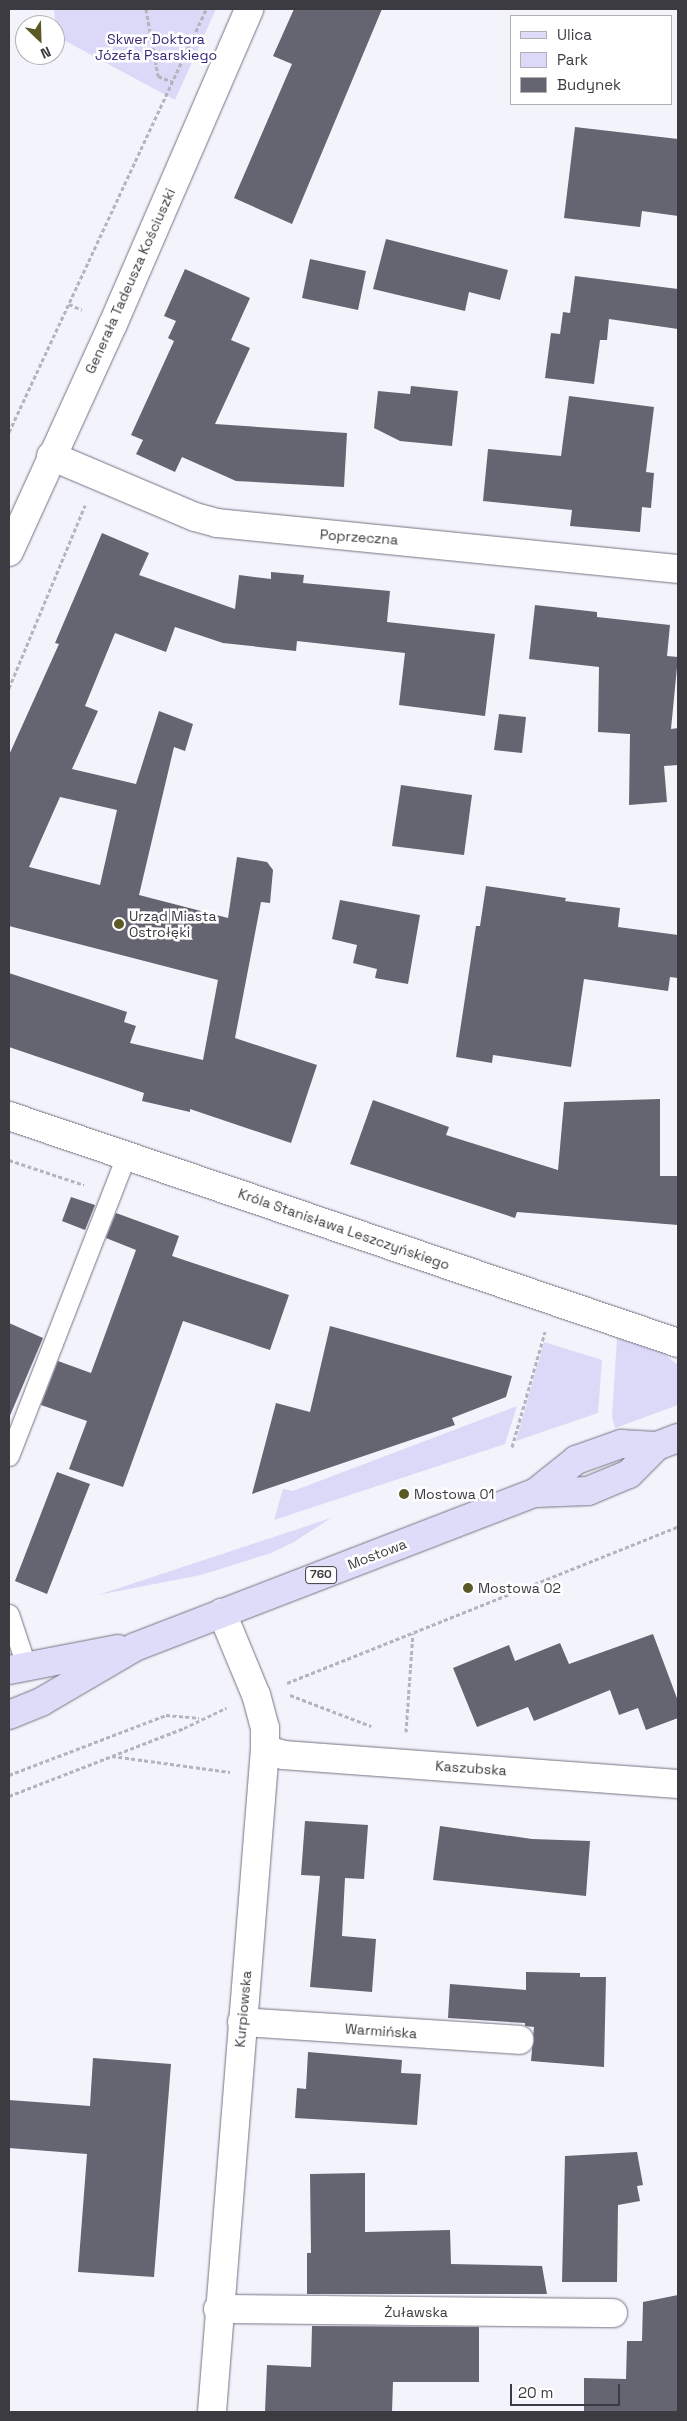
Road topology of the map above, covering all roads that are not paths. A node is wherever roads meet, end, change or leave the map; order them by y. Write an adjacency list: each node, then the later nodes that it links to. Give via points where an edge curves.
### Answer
1 (249, 9): 2 (street, Generała Tadeusza Kościuszki, via 113,324)
2 (51, 456): 3 (street, Generała Tadeusza Kościuszki); 4 (street, Poprzeczna, via 195,517 217,523)
3 (9, 552)
4 (678, 569)
5 (9, 1116): 6 (street, Króla Stanisława Leszczyńskiego)
6 (126, 1156): 7 (street, Króla Stanisława Leszczyńskiego); 9 (lane)
7 (678, 1343)
8 (667, 1442): 10 (main road, Mostowa / 760, via 629,1474 595,1488 535,1493)
9 (9, 1456)
10 (222, 1613): 12 (main road, Mostowa / 760); 15 (street, Kurpiowska, via 256,1695)
11 (9, 1614): 13 (lane)
12 (135, 1647): 13 (main road, Mostowa / 760); 14 (main road, Mostowa / 760, via 41,1702)
13 (17, 1667)
14 (9, 1715)
15 (265, 1748): 16 (street, Kaszubska, via 283,1754); 17 (street, Kurpiowska)
16 (678, 1784)
17 (242, 2022): 18 (street, Warmińska); 19 (street, Kurpiowska)
18 (519, 2040)
19 (218, 2309): 20 (street, Żuławska); 21 (street, Kurpiowska)
20 (613, 2313)
21 (212, 2412)

